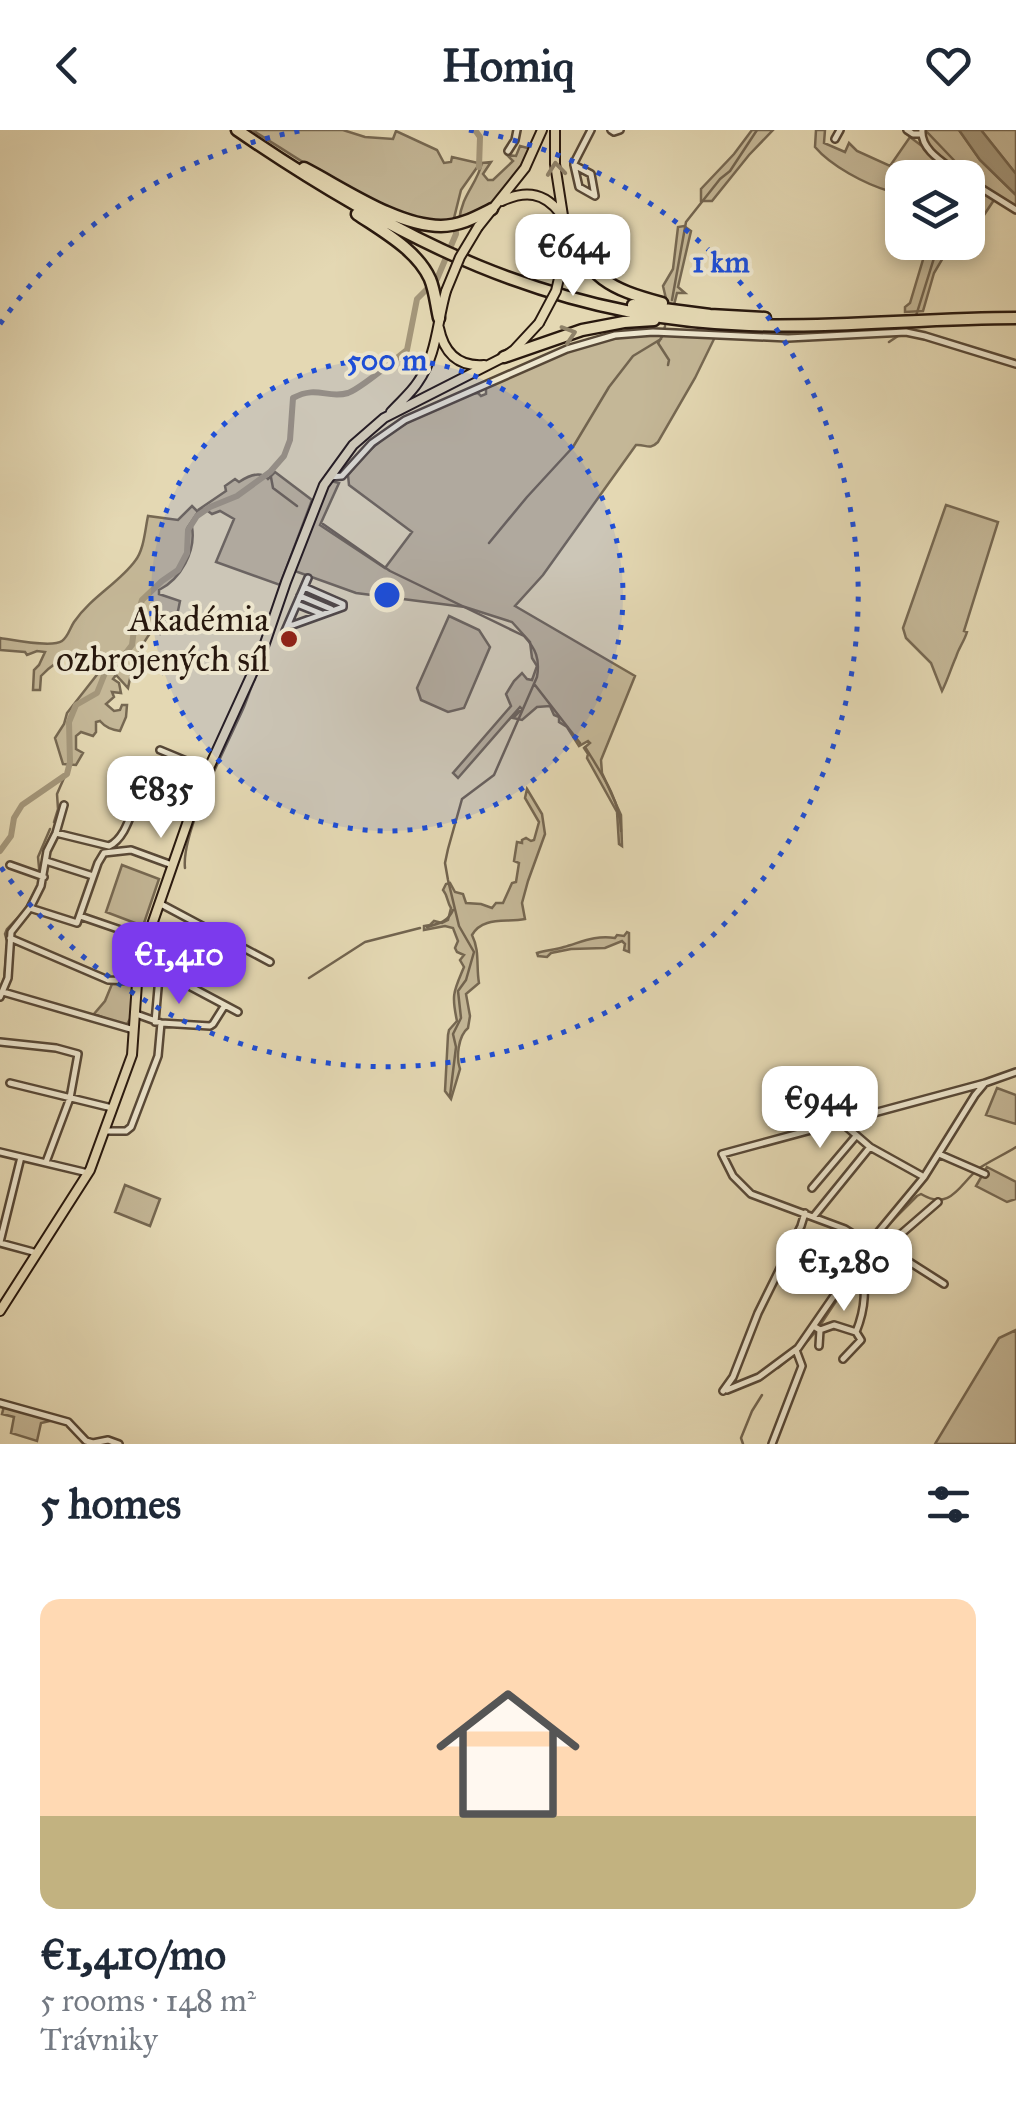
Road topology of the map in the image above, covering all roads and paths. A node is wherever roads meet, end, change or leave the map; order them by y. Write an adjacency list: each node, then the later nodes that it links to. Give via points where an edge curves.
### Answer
1 (237, 130): 17 (highway)
2 (246, 130): 15 (highway)
3 (517, 130): 13 (street)
4 (542, 130): 19 (main road, via 525,168)
5 (555, 130): 21 (main road, one-way to 5)
6 (592, 130): 16 (street)
7 (610, 130): 8 (street)
8 (620, 130)
9 (840, 130): 12 (street)
10 (907, 130): 11 (street)
11 (921, 132): 14 (street, via 924,146)
12 (835, 139)
13 (508, 152)
14 (942, 160)
15 (299, 165): 22 (highway, via 418,222); 23 (highway)
16 (574, 165): 16 (street, via 579,186 594,196 591,174)
17 (325, 188): 23 (highway); 24 (highway, via 400,246)
18 (985, 191): 20 (street)
19 (496, 206): 21 (main road, via 536,194 554,204); 22 (highway)
20 (1016, 210)
21 (563, 223): 26 (highway, via 585,264 607,282); 30 (main road, bridge, via 556,291 538,323)
22 (475, 224): 24 (main road, bridge)
23 (449, 252): 26 (highway, via 576,293); 28 (highway, via 520,283)
24 (440, 293): 29 (highway)
25 (1016, 315): 27 (highway)
26 (710, 316): 27 (highway)
27 (914, 318): 28 (highway, via 749,326)
28 (674, 320): 30 (highway, one-way to 28, via 591,327)
29 (439, 321): 31 (main road, via 454,358); 33 (main road, via 420,380)
30 (504, 358): 31 (main road)
31 (492, 364): 33 (main road)
32 (1016, 364): 34 (street, via 906,332 616,335 574,346 410,417 372,443 342,476)
33 (384, 418): 34 (main road)
34 (329, 477): 43 (main road)
35 (308, 578): 36 (street)
36 (304, 587): 37 (street); 38 (street, via 335,600)
37 (298, 600): 38 (street); 39 (street); 40 (street)
38 (331, 610): 40 (street)
39 (293, 612): 41 (street); 41 (street, via 287,628)
40 (322, 615): 41 (street)
41 (310, 619)
42 (160, 750): 43 (street)
43 (208, 770): 45 (main road)
44 (64, 805): 46 (street)
45 (190, 815): 47 (street, via 138,796 120,838); 50 (main road)
46 (56, 833): 47 (street); 48 (street)
47 (108, 849): 50 (street); 52 (street)
48 (46, 861): 51 (street); 52 (street)
49 (10, 865): 51 (street)
50 (172, 865): 53 (main road)
51 (41, 876): 54 (street)
52 (93, 876): 55 (street)
53 (159, 903): 57 (main road); 58 (street)
54 (30, 908): 55 (street, via 76,922); 56 (street)
55 (80, 916): 57 (street)
56 (7, 934): 59 (street, via 108,980); 60 (street, via 8,978)
57 (147, 939): 59 (main road)
58 (270, 962)
59 (137, 981): 63 (main road)
60 (1, 995): 65 (street)
61 (225, 1005): 62 (street); 64 (street, via 210,1026); 64 (street, via 164,974)
62 (238, 1012)
63 (135, 1014): 64 (street); 65 (main road)
64 (158, 1023): 73 (street, via 158,1056 131,1127)
65 (134, 1030): 71 (main road)
66 (0, 1042): 70 (street, via 77,1052)
67 (1016, 1072): 69 (street)
68 (10, 1083): 70 (street)
69 (985, 1083): 72 (street); 77 (street)
70 (70, 1098): 71 (street); 79 (street)
71 (112, 1108): 73 (main road)
72 (841, 1122): 74 (street); 85 (street, via 722,1154 751,1194)
73 (104, 1130): 81 (main road)
74 (856, 1136): 75 (street); 83 (street)
75 (870, 1147): 82 (street); 86 (street)
76 (0, 1152): 78 (street)
77 (939, 1154): 80 (street); 82 (street)
78 (21, 1156): 79 (street); 87 (street)
79 (46, 1162): 81 (street)
80 (979, 1172)
81 (88, 1173): 90 (main road)
82 (924, 1177): 88 (street)
83 (812, 1188)
84 (938, 1202): 89 (street)
85 (805, 1213): 86 (street); 97 (street, via 726,1391 760,1377)
86 (814, 1216): 88 (street)
87 (0, 1242): 90 (street)
88 (871, 1247): 89 (street); 91 (street)
89 (884, 1249): 92 (street)
90 (37, 1253): 93 (main road)
91 (857, 1267): 94 (street); 95 (street, via 864,1295)
92 (944, 1284)
93 (0, 1311)
94 (818, 1328): 95 (street); 96 (street); 97 (street)
95 (856, 1332): 98 (street, via 861,1340)
96 (819, 1346)
97 (797, 1349): 101 (street, via 802,1366)
98 (844, 1359)
99 (0, 1403): 100 (street, via 68,1422 86,1441)
100 (119, 1444)
101 (772, 1444)

